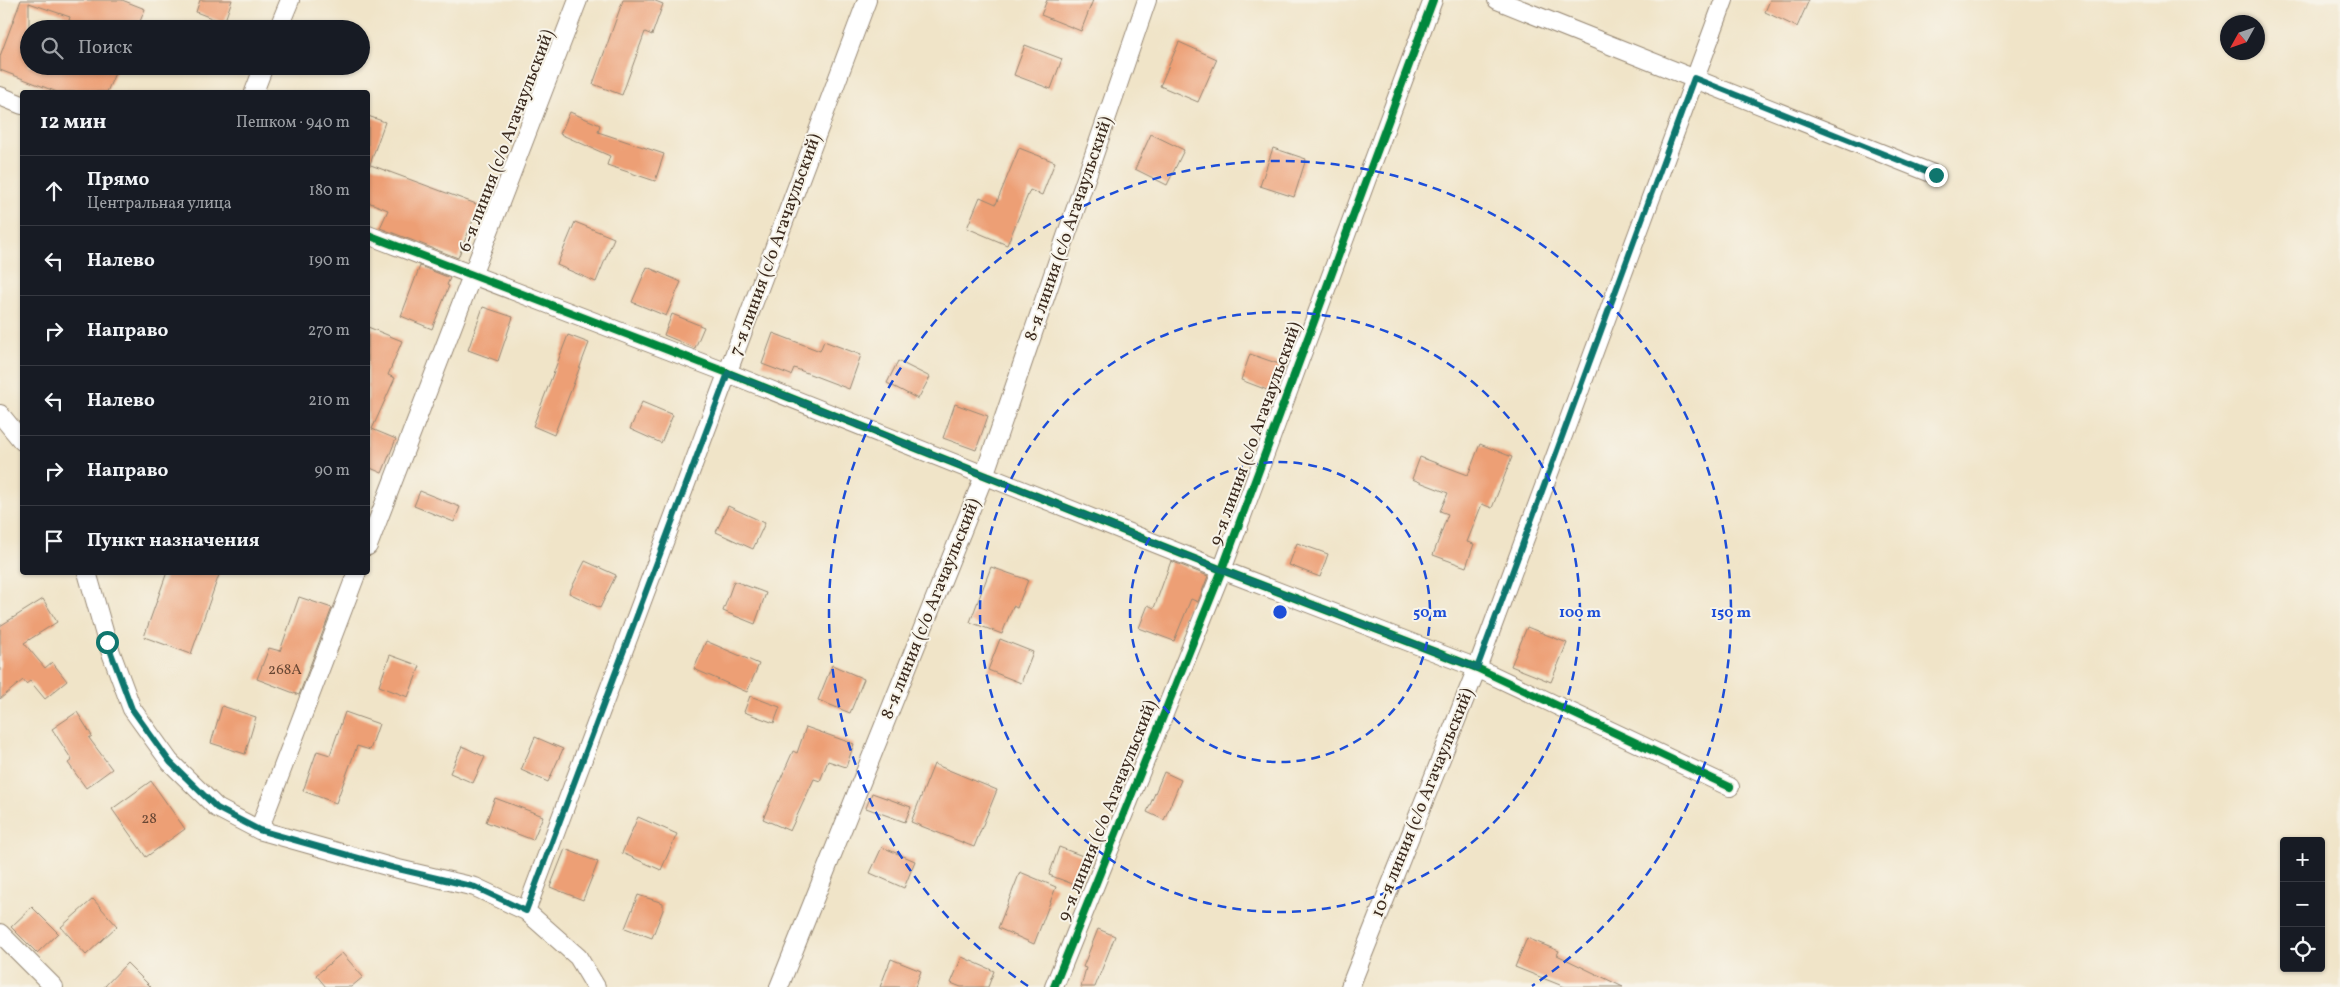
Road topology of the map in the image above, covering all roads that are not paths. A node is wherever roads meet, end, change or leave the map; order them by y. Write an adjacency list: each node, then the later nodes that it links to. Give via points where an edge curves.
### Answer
1 (290, 0): 8 (street)
2 (578, 0): 16 (street, 6-я линия (с/о Агачаульский))
3 (867, 0): 17 (street, 7-я линия (с/о Агачаульский))
4 (1147, 0): 20 (street, 8-я линия (с/о Агачаульский))
5 (1433, 0): 22 (street, 9-я линия (с/о Агачаульский))
6 (1497, 0): 10 (street)
7 (1724, 0): 10 (street, 10-я линия (с/о Агачаульский))
8 (282, 20)
9 (261, 75): 11 (street)
10 (1694, 78): 14 (street); 25 (street, 10-я линия (с/о Агачаульский))
11 (255, 90)
12 (0, 96): 13 (street)
13 (20, 104)
14 (1936, 175)
15 (370, 236): 16 (street)
16 (471, 273): 17 (street); 21 (street, 6-я линия (с/о Агачаульский))
17 (728, 373): 20 (street); 28 (street, 7-я линия (с/о Агачаульский))
18 (0, 414): 19 (street)
19 (20, 439)
20 (984, 476): 22 (street); 32 (street, 8-я линия (с/о Агачаульский))
21 (370, 541)
22 (1222, 570): 25 (street); 33 (street, 9-я линия (с/о Агачаульский))
23 (88, 575): 27 (street, via 107,642 132,709 170,762 217,808)
24 (356, 575): 27 (street)
25 (1477, 668): 26 (street); 34 (street, 10-я линия (с/о Агачаульский))
26 (1730, 787)
27 (259, 830): 28 (street, via 475,887)
28 (526, 911): 31 (street, via 578,957)
29 (0, 933): 30 (street)
30 (54, 987)
31 (596, 987)
32 (779, 987)
33 (1054, 987)
34 (1350, 987)

